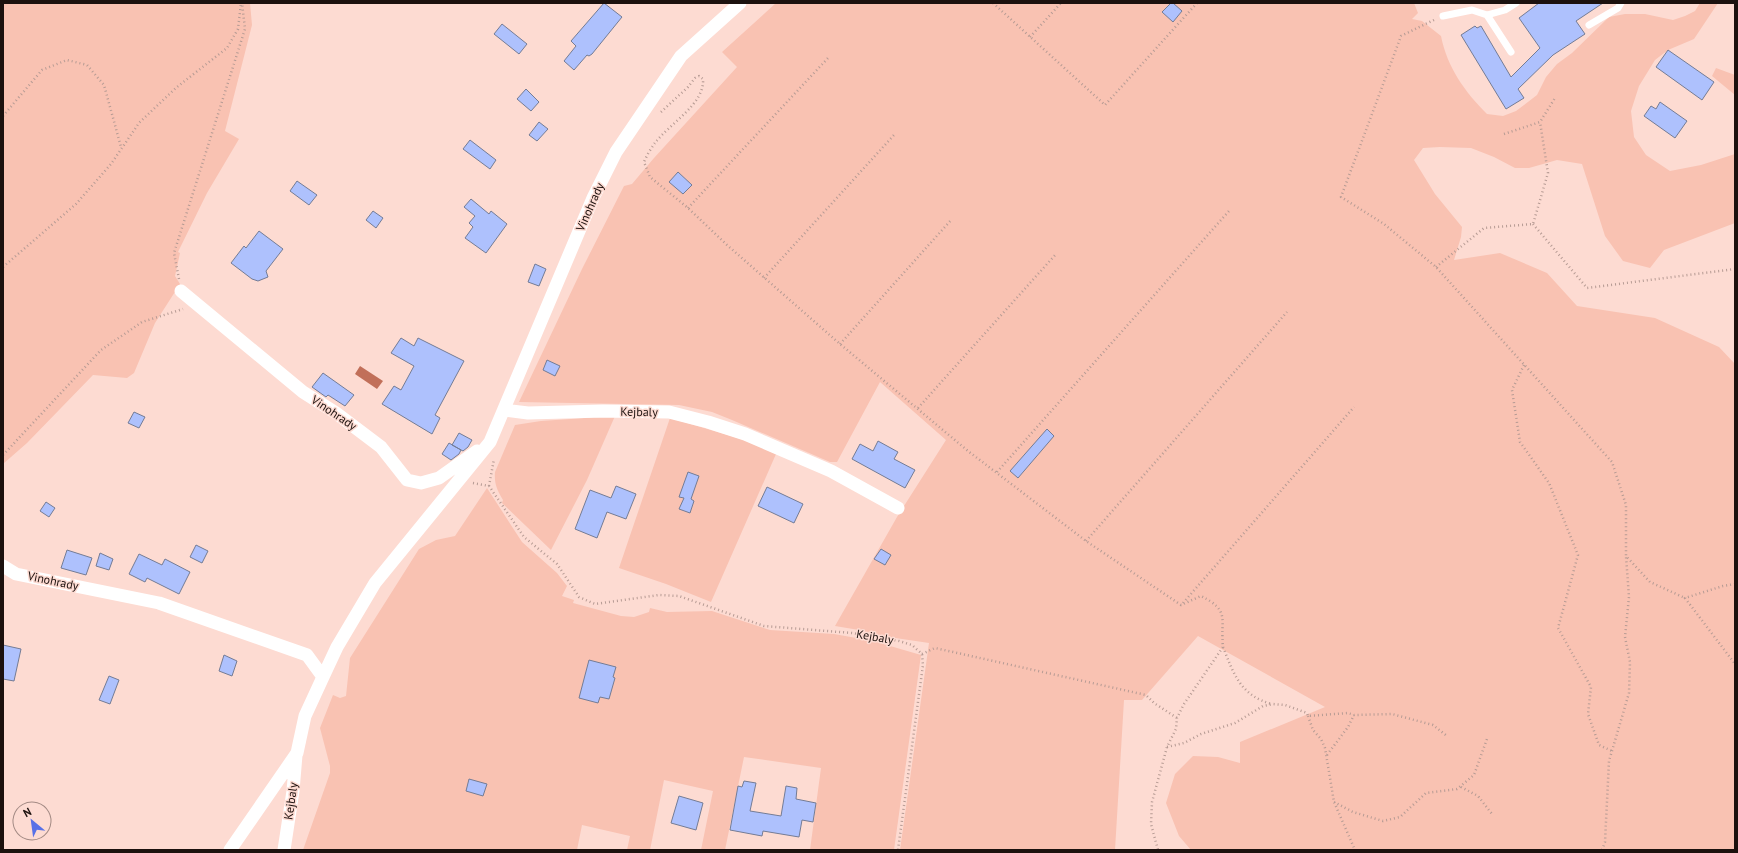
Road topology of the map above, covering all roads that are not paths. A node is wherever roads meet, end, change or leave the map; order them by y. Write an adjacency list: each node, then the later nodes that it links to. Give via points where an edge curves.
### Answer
1 (740, 3): 9 (street, Vinohrady, via 681,56 616,152 593,198)
2 (1516, 3): 4 (lane, via 1505,10)
3 (1621, 3): 6 (lane, via 1618,8)
4 (1488, 15): 5 (lane, via 1472,10); 7 (lane)
5 (1443, 16)
6 (1589, 25)
7 (1511, 52)
8 (181, 291): 10 (street, Vinohrady, via 303,392 381,447 407,480 421,484 439,478)
9 (504, 410): 10 (street, Vinohrady); 11 (street, Kejbaly, via 528,413 670,412 745,434 831,471)
10 (490, 442): 13 (street, Vinohrady, via 375,583 337,647)
11 (898, 508)
12 (3, 566): 13 (street, Vinohrady, via 16,574 167,606 308,655)
13 (323, 677): 14 (street, Vinohrady, via 305,716)
14 (297, 752): 15 (street, Vinohrady); 16 (street, Kejbaly)
15 (230, 850)
16 (284, 850)

